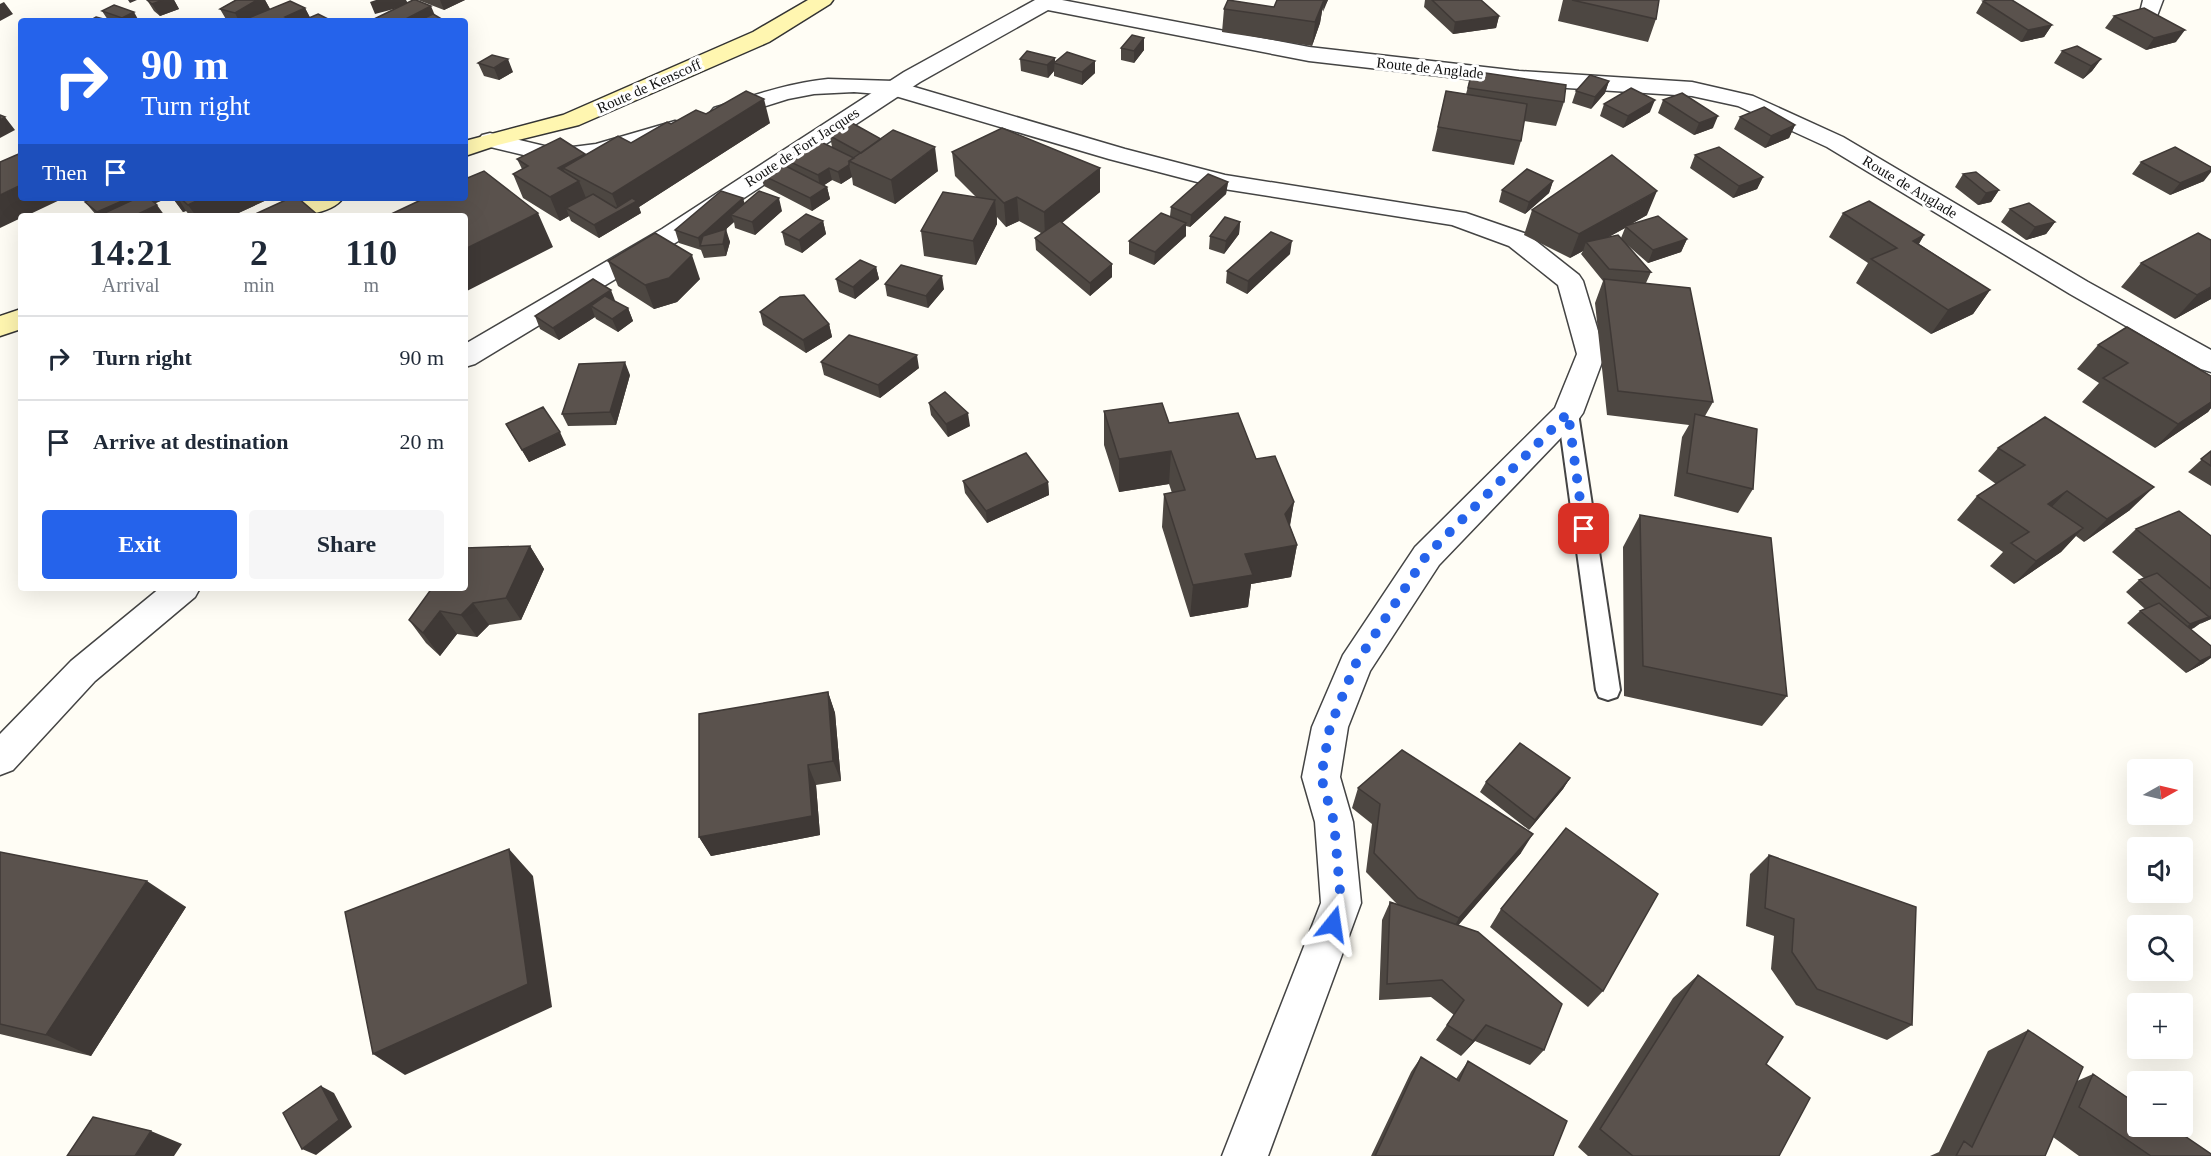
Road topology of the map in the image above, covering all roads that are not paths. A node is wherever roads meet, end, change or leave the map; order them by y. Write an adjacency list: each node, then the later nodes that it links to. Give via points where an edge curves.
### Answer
1 (823, 0): 4 (main road, Route de Kenscoff, via 761,37 571,120)
2 (1041, 2): 3 (street, Route de Anglade); 11 (street, Route de Anglade, via 1309,54 1519,78 1692,89 1744,101 1835,141 2079,288)
3 (894, 88): 4 (street, via 814,87 788,92 598,151 557,156); 10 (street, Route de Fort Jacques, via 698,217); 12 (street, via 1224,182 1457,218 1518,240 1570,281 1591,354)
4 (490, 140): 5 (main road, Route de Kenscoff)
5 (468, 148)
6 (323, 201): 7 (main road)
7 (289, 213)
8 (18, 319): 9 (main road)
9 (0, 327)
10 (468, 355)
11 (2211, 362)
12 (1568, 413): 14 (lane); 16 (street, via 1426,556 1355,665 1330,727 1321,777 1334,822 1341,903)
13 (179, 591): 15 (street, via 83,671)
14 (1608, 690)
15 (0, 759)
16 (1245, 1156)

